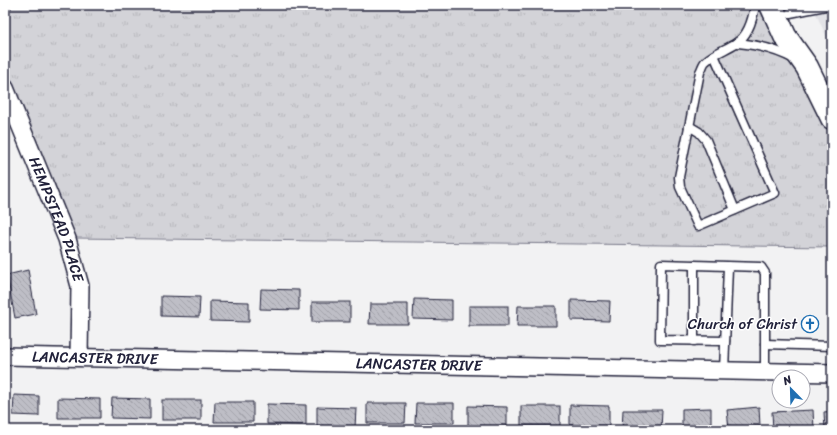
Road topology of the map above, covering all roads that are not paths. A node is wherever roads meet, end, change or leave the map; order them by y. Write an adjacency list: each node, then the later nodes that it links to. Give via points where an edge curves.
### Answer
1 (755, 5): 4 (lane, via 754,17)
2 (830, 5): 3 (lane)
3 (782, 8): 6 (street, via 798,31)
4 (738, 43): 5 (lane); 6 (lane, via 773,49)
5 (714, 56): 10 (lane, via 706,61 700,72); 11 (lane, via 775,193)
6 (807, 67): 9 (street, via 821,87)
7 (5, 88): 8 (street, HEMPSTEAD PLACE)
8 (10, 115): 19 (street, HEMPSTEAD PLACE, via 67,239 80,286)
9 (832, 118)
10 (689, 126): 11 (lane, via 706,140); 11 (lane, via 679,177 680,187 698,226)
11 (735, 210)
12 (694, 265): 13 (lane); 14 (lane); 14 (lane, via 661,264 660,340)
13 (728, 266): 15 (lane); 16 (lane, via 761,268 765,272)
14 (694, 340): 15 (lane)
15 (725, 341): 20 (lane)
16 (765, 344): 17 (lane); 21 (lane)
17 (832, 346)
18 (5, 356): 19 (street, LANCASTER DRIVE)
19 (79, 357): 20 (street, LANCASTER DRIVE)
20 (724, 371): 21 (street, LANCASTER DRIVE)
21 (765, 372): 22 (street, LANCASTER DRIVE)
22 (832, 373)

